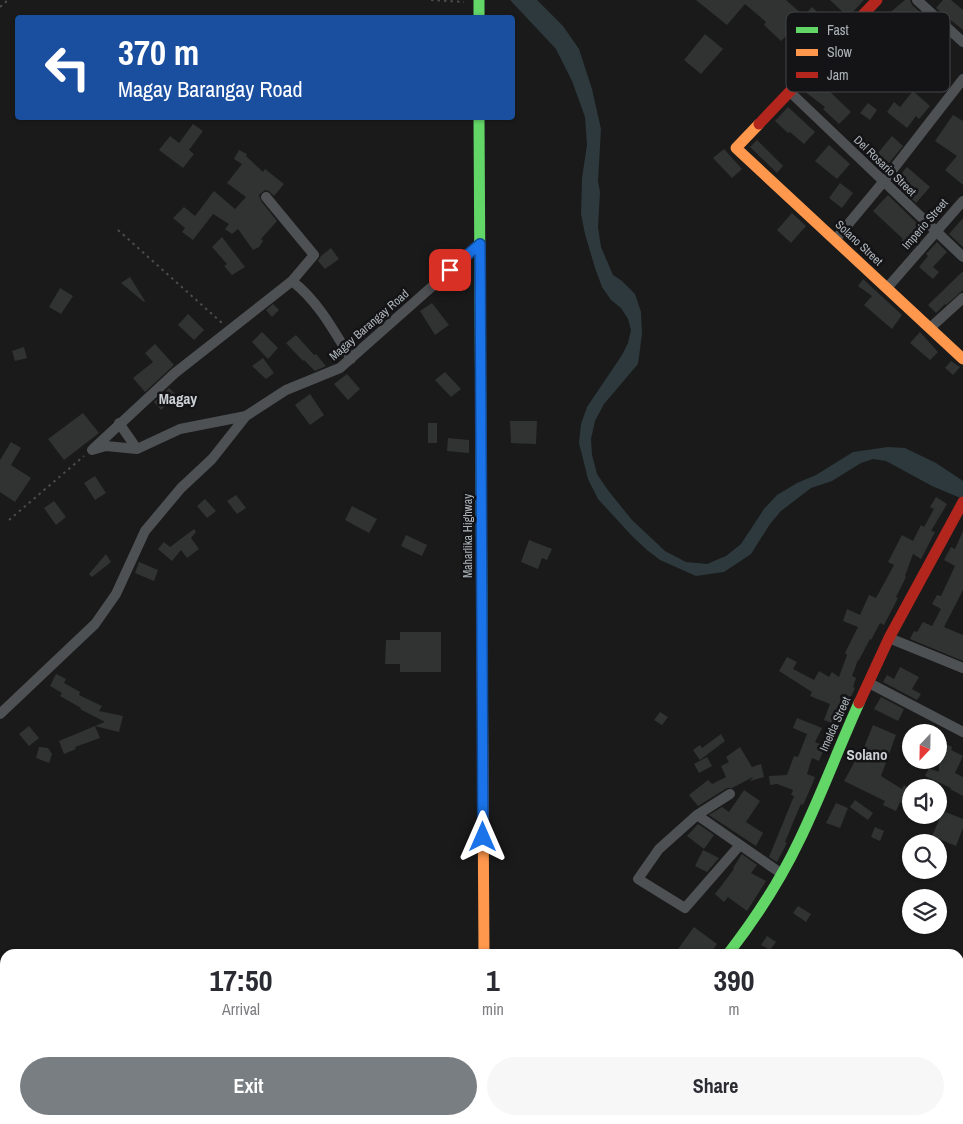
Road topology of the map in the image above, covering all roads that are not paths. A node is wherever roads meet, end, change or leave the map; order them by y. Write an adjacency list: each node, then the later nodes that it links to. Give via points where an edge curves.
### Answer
1 (877, 0): 4 (main road)
2 (918, 0): 5 (street)
3 (478, 2): 6 (main road)
4 (866, 12)
5 (931, 12)
6 (479, 15)
7 (950, 30): 8 (street)
8 (963, 42)
9 (963, 79): 12 (street)
10 (790, 92): 12 (street, Del Rosario Street); 16 (main road, Solano Street, via 736,148)
11 (479, 120): 17 (main road, Maharlika Highway)
12 (884, 182): 15 (street, Del Rosario Street); 16 (street)
13 (266, 197): 19 (street, via 314,255)
14 (963, 201): 15 (street, Imperio Street)
15 (936, 231): 18 (street, Del Rosario Street); 20 (street, Imperio Street)
16 (835, 240): 20 (main road, Solano Street)
17 (480, 244): 24 (street, Magay Barangay Road); 38 (main road, Maharlika Highway)
18 (963, 257)
19 (292, 281): 24 (street, via 303,289 324,316); 26 (street, via 175,373)
20 (887, 288): 22 (main road, Solano Street)
21 (963, 298): 22 (street)
22 (930, 328): 23 (main road, Solano Street)
23 (963, 358)
24 (351, 359): 25 (street, Magay Barangay Road, via 340,368 286,390)
25 (246, 416): 27 (street, Magay Barangay Road, via 180,429); 32 (street, via 212,459 181,488 145,531 116,594 95,624)
26 (119, 423): 27 (street); 27 (street, via 92,450 106,446)
27 (137, 449)
28 (961, 506): 29 (main road, Imelda Street)
29 (889, 638): 30 (street); 31 (main road, Imelda Street)
30 (963, 668)
31 (868, 683): 33 (street); 37 (main road, Imelda Street)
32 (0, 714)
33 (963, 732)
34 (730, 794): 35 (street)
35 (697, 815): 36 (street); 36 (street, via 659,849 638,879 685,908)
36 (740, 845): 37 (street)
37 (782, 874): 39 (main road, Imelda Street)
38 (484, 949)
39 (732, 949)

